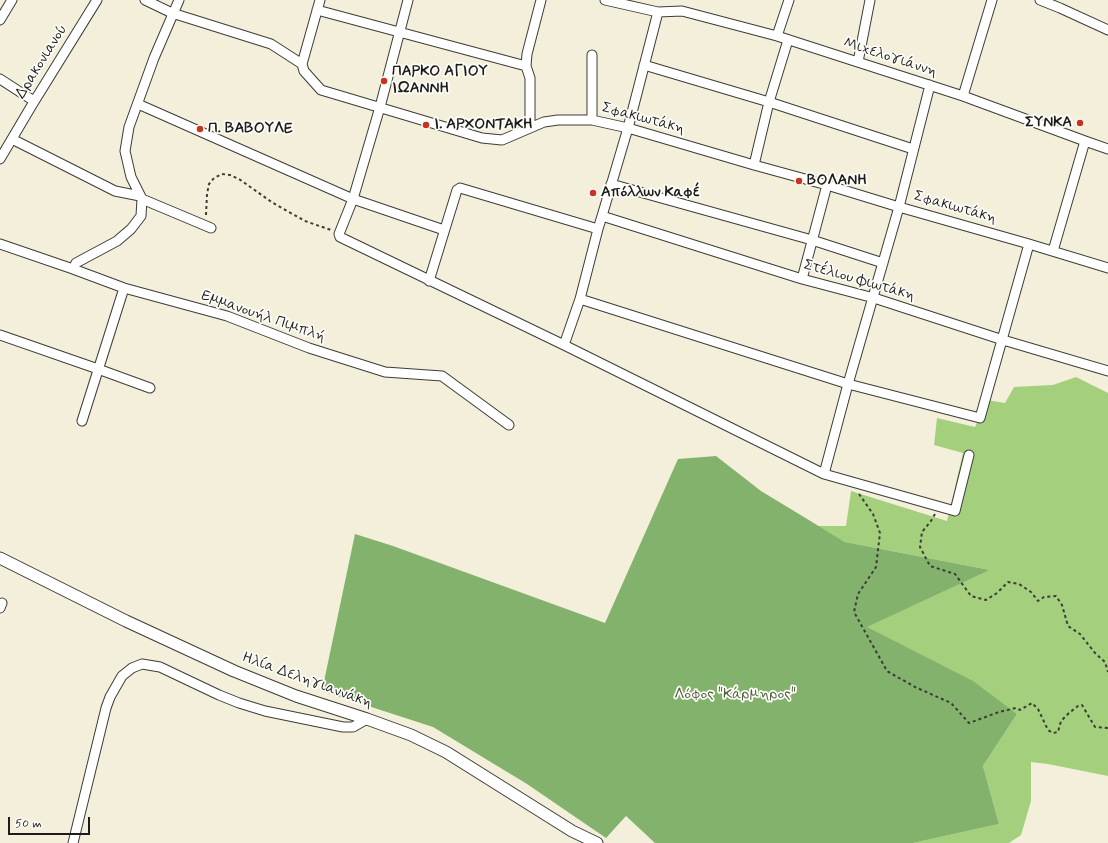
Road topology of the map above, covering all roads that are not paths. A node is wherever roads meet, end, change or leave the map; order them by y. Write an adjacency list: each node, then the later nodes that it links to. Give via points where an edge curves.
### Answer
1 (12, 0): 16 (street)
2 (97, 0): 29 (street, Δρακονιανού)
3 (145, 0): 15 (street, Σφακιωτάκη)
4 (179, 0): 15 (street)
5 (320, 0): 13 (street)
6 (408, 0): 18 (street)
7 (541, 0): 25 (street)
8 (605, 0): 14 (street, Μιχελογιάννη)
9 (789, 0): 19 (street)
10 (870, 0): 22 (street)
11 (992, 0): 28 (street)
12 (1040, 0): 17 (street)
13 (317, 10): 18 (street); 23 (street)
14 (658, 12): 19 (street, Μιχελογιάννη, via 682,11); 24 (street)
15 (172, 13): 23 (street, Σφακιωτάκη, via 271,44); 31 (street)
16 (0, 20)
17 (1108, 30)
18 (399, 33): 25 (street); 32 (street)
19 (777, 36): 20 (street, Μιχελογιάννη)
20 (788, 40): 22 (street, Μιχελογιάννη); 30 (street)
21 (592, 55): 33 (street)
22 (858, 62): 27 (street, Μιχελογιάννη)
23 (302, 64): 32 (street, Σφακιωτάκη, via 304,71 321,90)
24 (644, 65): 30 (street); 35 (street)
25 (526, 66): 34 (street, via 530,78)
26 (0, 79): 29 (street)
27 (930, 85): 28 (street, Μιχελογιάννη); 38 (street)
28 (963, 96): 37 (street, Μιχελογιάννη)
29 (34, 101): 36 (street, Δρακονιανού)
30 (770, 102): 38 (street); 41 (street)
31 (138, 104): 44 (street, via 128,127 125,151 131,177); 45 (street)
32 (380, 107): 34 (street, Σφακιωτάκη, via 493,140 514,136); 45 (street)
33 (592, 120): 34 (street, Σφακιωτάκη, via 558,120); 35 (street, Σφακιωτάκη)
34 (530, 127)
35 (628, 128): 41 (street, Σφακιωτάκη); 42 (street)
36 (12, 138): 40 (street, Δρακονιανού); 44 (street, via 115,191)
37 (1085, 141): 39 (street, Μιχελογιάννη); 54 (street)
38 (913, 149): 46 (street)
39 (1108, 149)
40 (0, 159)
41 (754, 165): 43 (street, Σφακιωτάκη)
42 (611, 184): 47 (street); 51 (street)
43 (827, 185): 46 (street, Σφακιωτάκη); 51 (street)
44 (141, 197): 48 (street); 57 (street, via 141,216 131,229 117,241 76,264)
45 (353, 199): 50 (street); 59 (street, via 340,237)
46 (899, 207): 53 (street, Σφακιωτάκη); 55 (street)
47 (602, 216): 49 (street); 58 (street, Στέλιου Φιωτάκη)
48 (208, 226)
49 (598, 229): 50 (street, via 460,188 457,190); 62 (street)
50 (444, 230): 59 (street)
51 (812, 240): 55 (street); 58 (street)
52 (0, 244): 57 (street, Εµµανουήλ Πιµπλή)
53 (1029, 244): 54 (street, Σφακιωτάκη); 64 (street)
54 (1054, 251): 56 (street, Σφακιωτάκη)
55 (883, 263): 61 (street)
56 (1108, 268)
57 (74, 269): 60 (street, Εµµανουήλ Πιµπλή)
58 (802, 279): 61 (street, Στέλιου Φιωτάκη)
59 (429, 281): 65 (street)
60 (124, 288): 66 (street); 71 (street, Εµµανουήλ Πιµπλή, via 227,316 309,348 386,372 442,376)
61 (874, 298): 64 (street, Στέλιου Φιωτάκη); 68 (street)
62 (580, 299): 65 (street); 68 (street)
63 (0, 335): 66 (street)
64 (1003, 340): 67 (street, Στέλιου Φιωτάκη); 68 (street, via 980,418)
65 (564, 346): 73 (street)
66 (98, 369): 69 (street); 70 (street)
67 (1108, 371)
68 (848, 384): 73 (street)
69 (150, 388)
70 (82, 421)
71 (509, 425)
72 (969, 455): 73 (street, via 955,511)
73 (824, 474)
74 (0, 558): 75 (street, Ηλία Δεληγιαννάκη, via 234,671 296,696)
75 (367, 719): 76 (street, via 354,726 343,727 265,711 219,695 160,667 142,664 132,668 122,676 106,708); 77 (street, Ηλία Δεληγιαννάκη, via 411,735 446,752 572,831)
76 (73, 843)
77 (597, 843)

